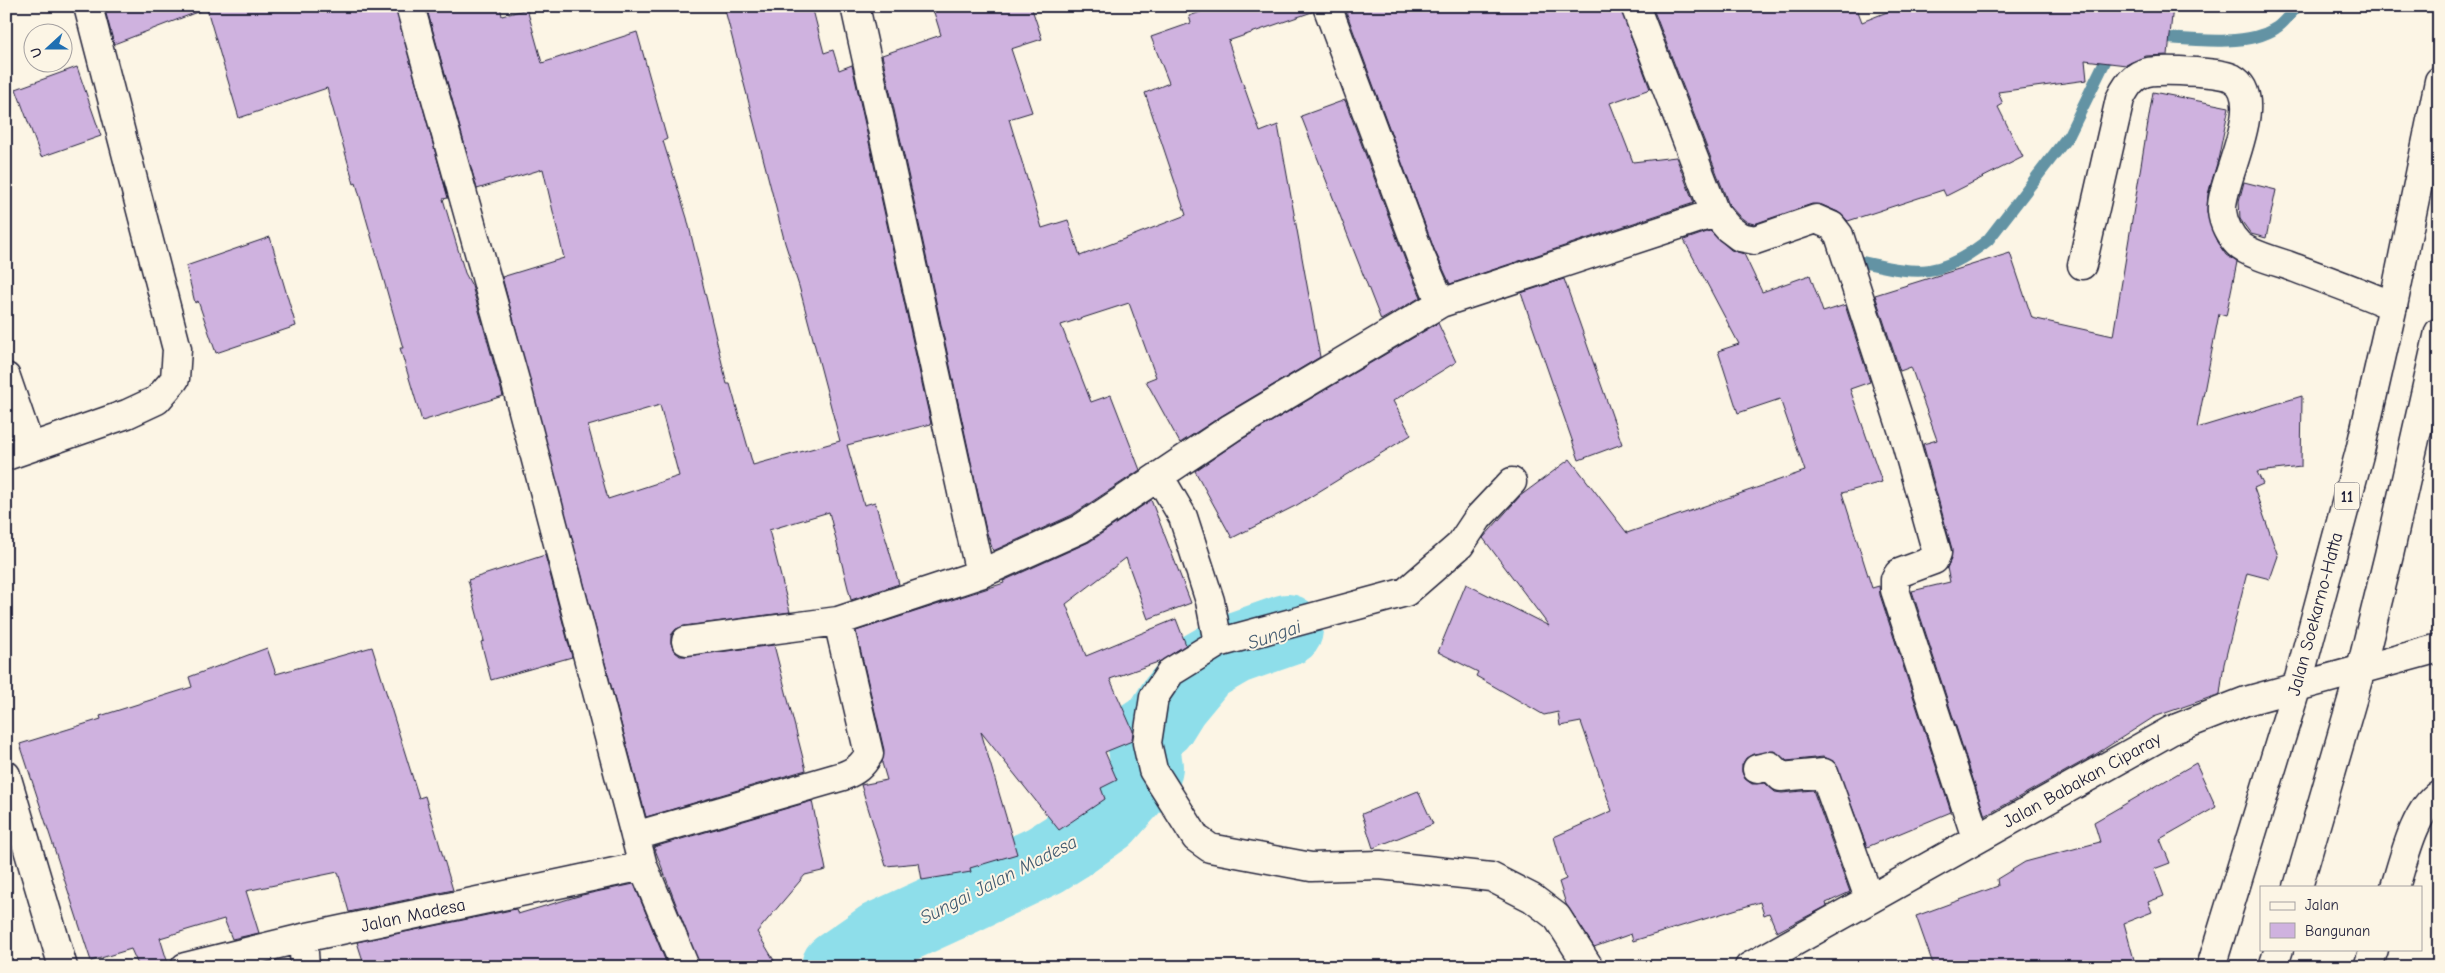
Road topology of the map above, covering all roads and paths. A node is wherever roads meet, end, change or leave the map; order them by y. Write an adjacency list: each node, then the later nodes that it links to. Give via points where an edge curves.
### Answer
1 (88, 6): 13 (main road, via 177,348 175,379 157,400 127,414)
2 (410, 6): 26 (main road, via 516,384)
3 (855, 6): 16 (main road)
4 (1327, 6): 9 (main road)
5 (1635, 6): 7 (main road)
6 (2439, 81): 10 (main road, Jalan Soekarno-Hatta / 11)
7 (1715, 212): 9 (main road); 27 (main road, via 1728,228 1747,240 1816,219 1832,226 1839,235 1903,432 1937,553 1934,560 1899,573 1895,579 1895,590)
8 (2082, 265): 10 (main road, via 2120,98 2133,78 2151,71 2168,70 2231,77 2239,84 2244,97 2246,117 2221,208 2229,232 2239,246)
9 (1441, 303): 14 (main road, via 1231,428)
10 (2393, 306): 22 (main road, Jalan Soekarno-Hatta / 11, via 2360,451)
11 (2439, 332): 21 (main road)
12 (6, 377): 13 (main road)
13 (18, 452)
14 (1159, 476): 16 (main road, via 1080,529); 19 (main road, via 1183,517 1210,601)
15 (1512, 482): 19 (main road, via 1478,518 1460,545 1406,592)
16 (980, 574): 17 (main road)
17 (838, 621): 18 (main road); 26 (main road, via 869,754 864,764 843,776)
18 (686, 641)
19 (1218, 643): 39 (main road, via 1171,672 1154,697 1149,722 1147,743 1153,770 1196,838 1210,848 1311,866 1380,866 1491,876 1532,898 1557,917)
20 (2439, 648): 21 (main road, Jalan Babakan Ciparay)
21 (2361, 669): 22 (main road, Jalan Babakan Ciparay); 29 (main road)
22 (2297, 686): 27 (main road, Jalan Babakan Ciparay, via 2246,701 2172,730); 41 (main road, Jalan Soekarno-Hatta / 11)
23 (1757, 769): 31 (main road, via 1770,766 1781,777 1824,773)
24 (6, 775): 35 (main road)
25 (2439, 794): 30 (main road, via 2418,818)
26 (635, 836): 28 (main road)
27 (1976, 838): 31 (main road, Jalan Babakan Ciparay)
28 (642, 866): 32 (main road, Jalan Madesa); 38 (main road)
29 (2298, 886)
30 (2395, 886)
31 (1869, 898): 40 (main road, Jalan Babakan Ciparay)
32 (303, 938): 36 (main road, Jalan Madesa); 37 (main road)
33 (2279, 950): 42 (main road)
34 (2374, 950): 43 (main road)
35 (63, 967)
36 (185, 967)
37 (305, 967)
38 (685, 967)
39 (1589, 967)
40 (1749, 967)
41 (2211, 967)
42 (2273, 967)
43 (2368, 967)

